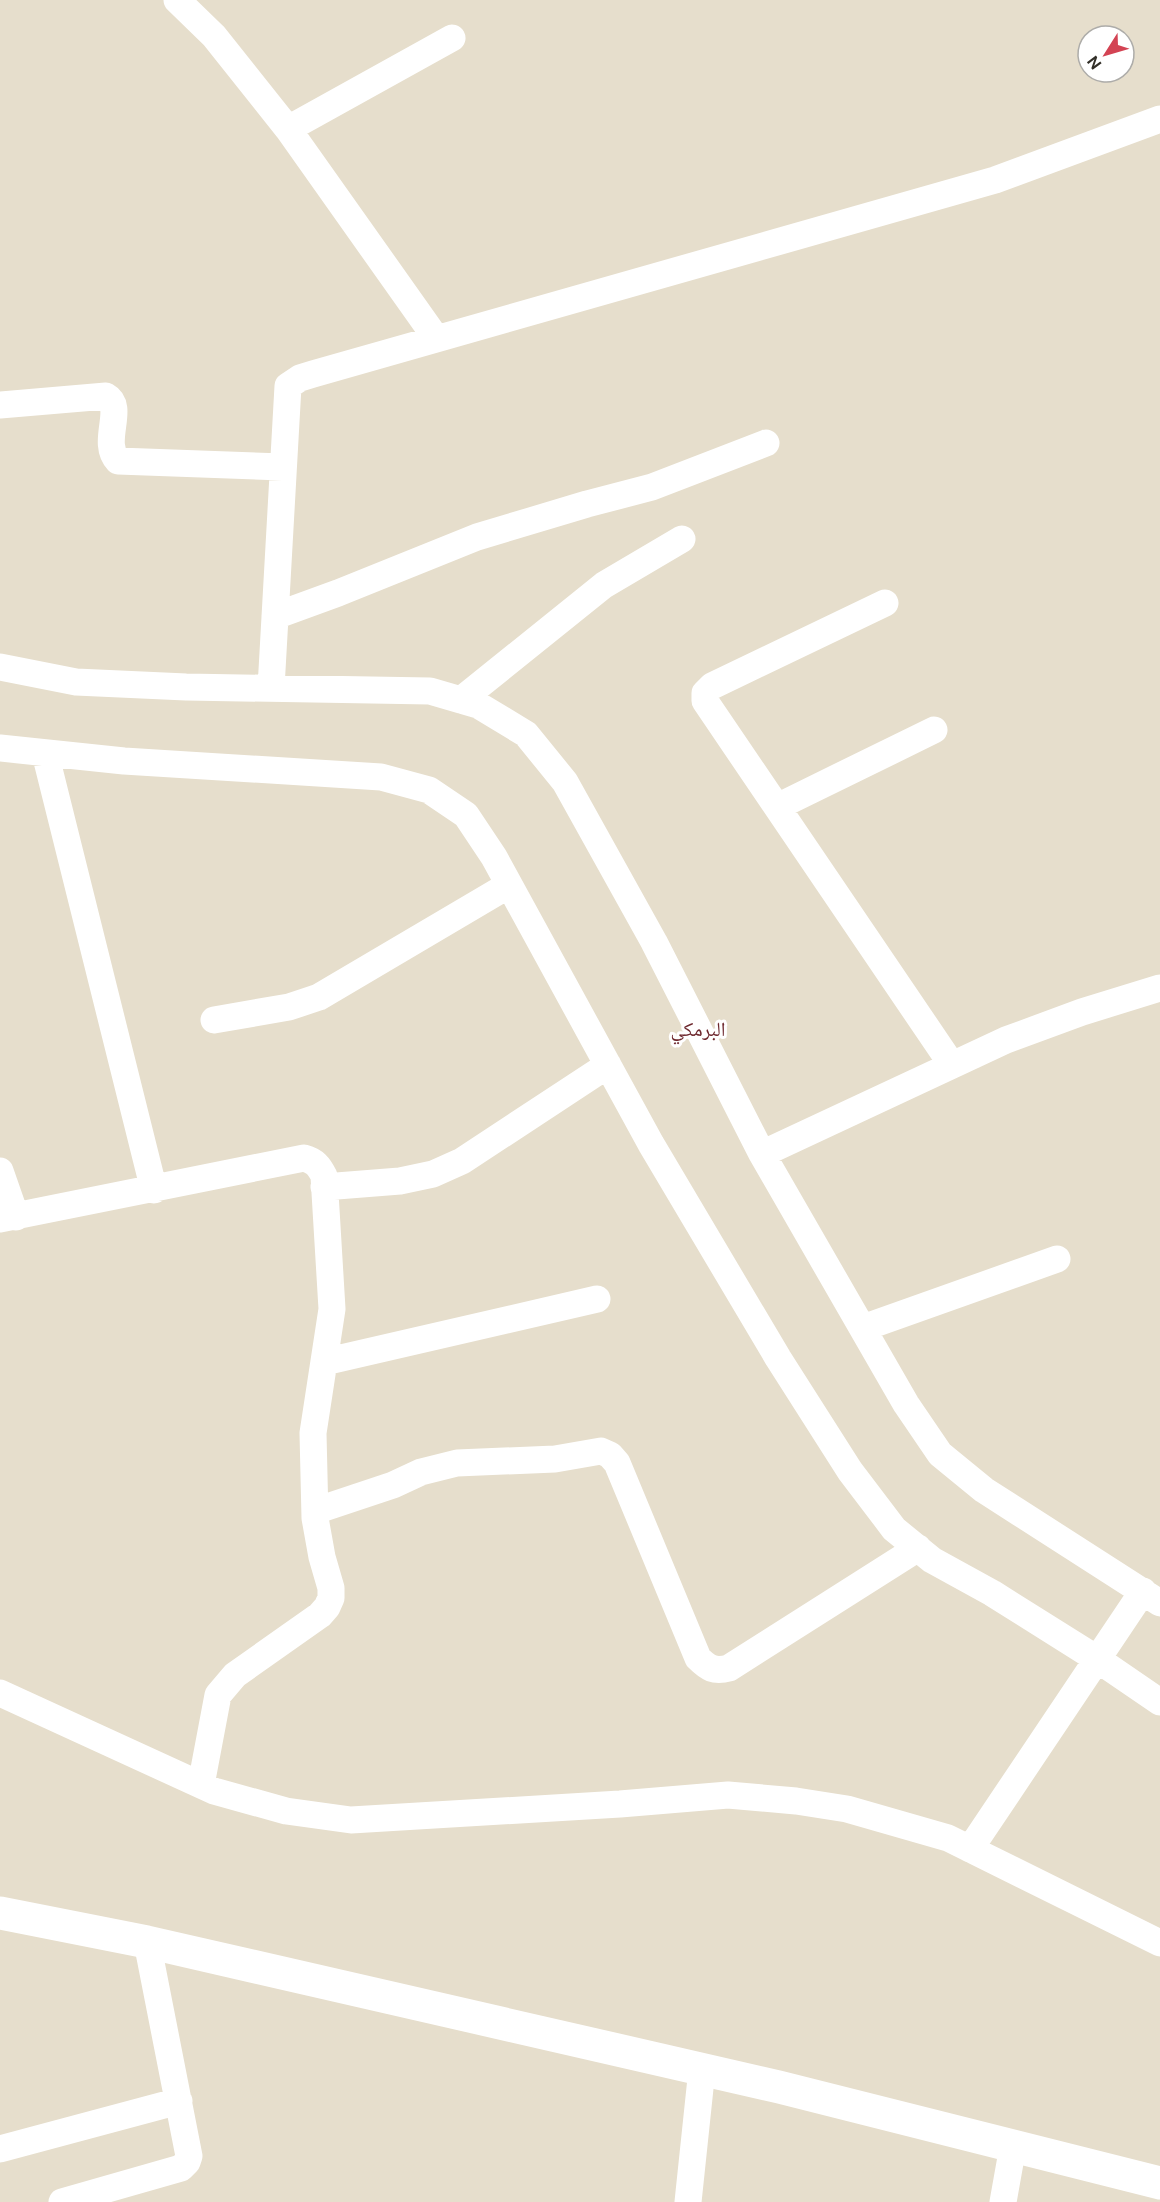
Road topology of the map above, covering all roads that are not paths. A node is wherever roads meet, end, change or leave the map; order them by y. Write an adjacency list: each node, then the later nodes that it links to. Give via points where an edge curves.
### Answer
1 (177, 0): 4 (street, via 214,36)
2 (452, 38): 4 (street)
3 (1160, 119): 5 (street, via 995,180)
4 (288, 129): 5 (street)
5 (436, 338): 8 (street, via 300,378 288,386)
6 (0, 405): 8 (street, via 106,396 114,405 111,447 118,461)
7 (766, 443): 11 (street, via 652,487 477,537)
8 (283, 467): 11 (street)
9 (682, 538): 14 (street, via 604,585)
10 (885, 603): 18 (street, via 712,686 705,693 705,701)
11 (275, 616): 13 (street)
12 (0, 667): 13 (street, via 76,682)
13 (271, 688): 14 (street, via 430,691)
14 (461, 700): 24 (street, via 478,705 526,734 565,782 654,942)
15 (934, 730): 18 (street)
16 (0, 748): 17 (street)
17 (45, 753): 19 (street, via 381,777 429,790 466,815); 27 (street)
18 (777, 807): 23 (street)
19 (509, 885): 21 (street, via 319,997 289,1007); 22 (street)
20 (1160, 989): 23 (street, via 1082,1012)
21 (214, 1020)
22 (608, 1065): 26 (street, via 462,1161 433,1174); 34 (street, via 778,1358 850,1471 894,1529)
23 (952, 1065): 24 (street)
24 (762, 1154): 31 (street)
25 (0, 1171): 28 (street)
26 (324, 1188): 27 (street, via 319,1166 304,1158); 32 (street, via 332,1309)
27 (154, 1190): 28 (street)
28 (8, 1218)
29 (1057, 1259): 31 (street)
30 (597, 1299): 32 (street)
31 (863, 1328): 35 (street, via 940,1454 984,1490)
32 (324, 1362): 33 (street, via 313,1433)
33 (315, 1511): 34 (street, via 421,1472 457,1463 555,1459 601,1451 617,1463 698,1658 719,1671); 39 (street, via 331,1598 320,1615 235,1675 218,1695)
34 (918, 1548): 36 (street)
35 (1146, 1599): 36 (street)
36 (1097, 1659): 38 (street); 40 (street)
37 (0, 1693): 39 (street)
38 (1160, 1702)
39 (201, 1785): 40 (street, via 286,1811 351,1820 728,1795 848,1809 948,1838)
40 (970, 1849): 43 (street)
41 (0, 1913): 42 (main road)
42 (147, 1942): 44 (main road); 45 (street)
43 (1160, 1942)
44 (702, 2069): 46 (main road); 50 (street)
45 (179, 2101): 47 (street); 49 (street, via 188,2163)
46 (1013, 2146): 48 (main road); 51 (street)
47 (0, 2149)
48 (1160, 2183)
49 (62, 2202)
50 (688, 2202)
51 (1003, 2202)

